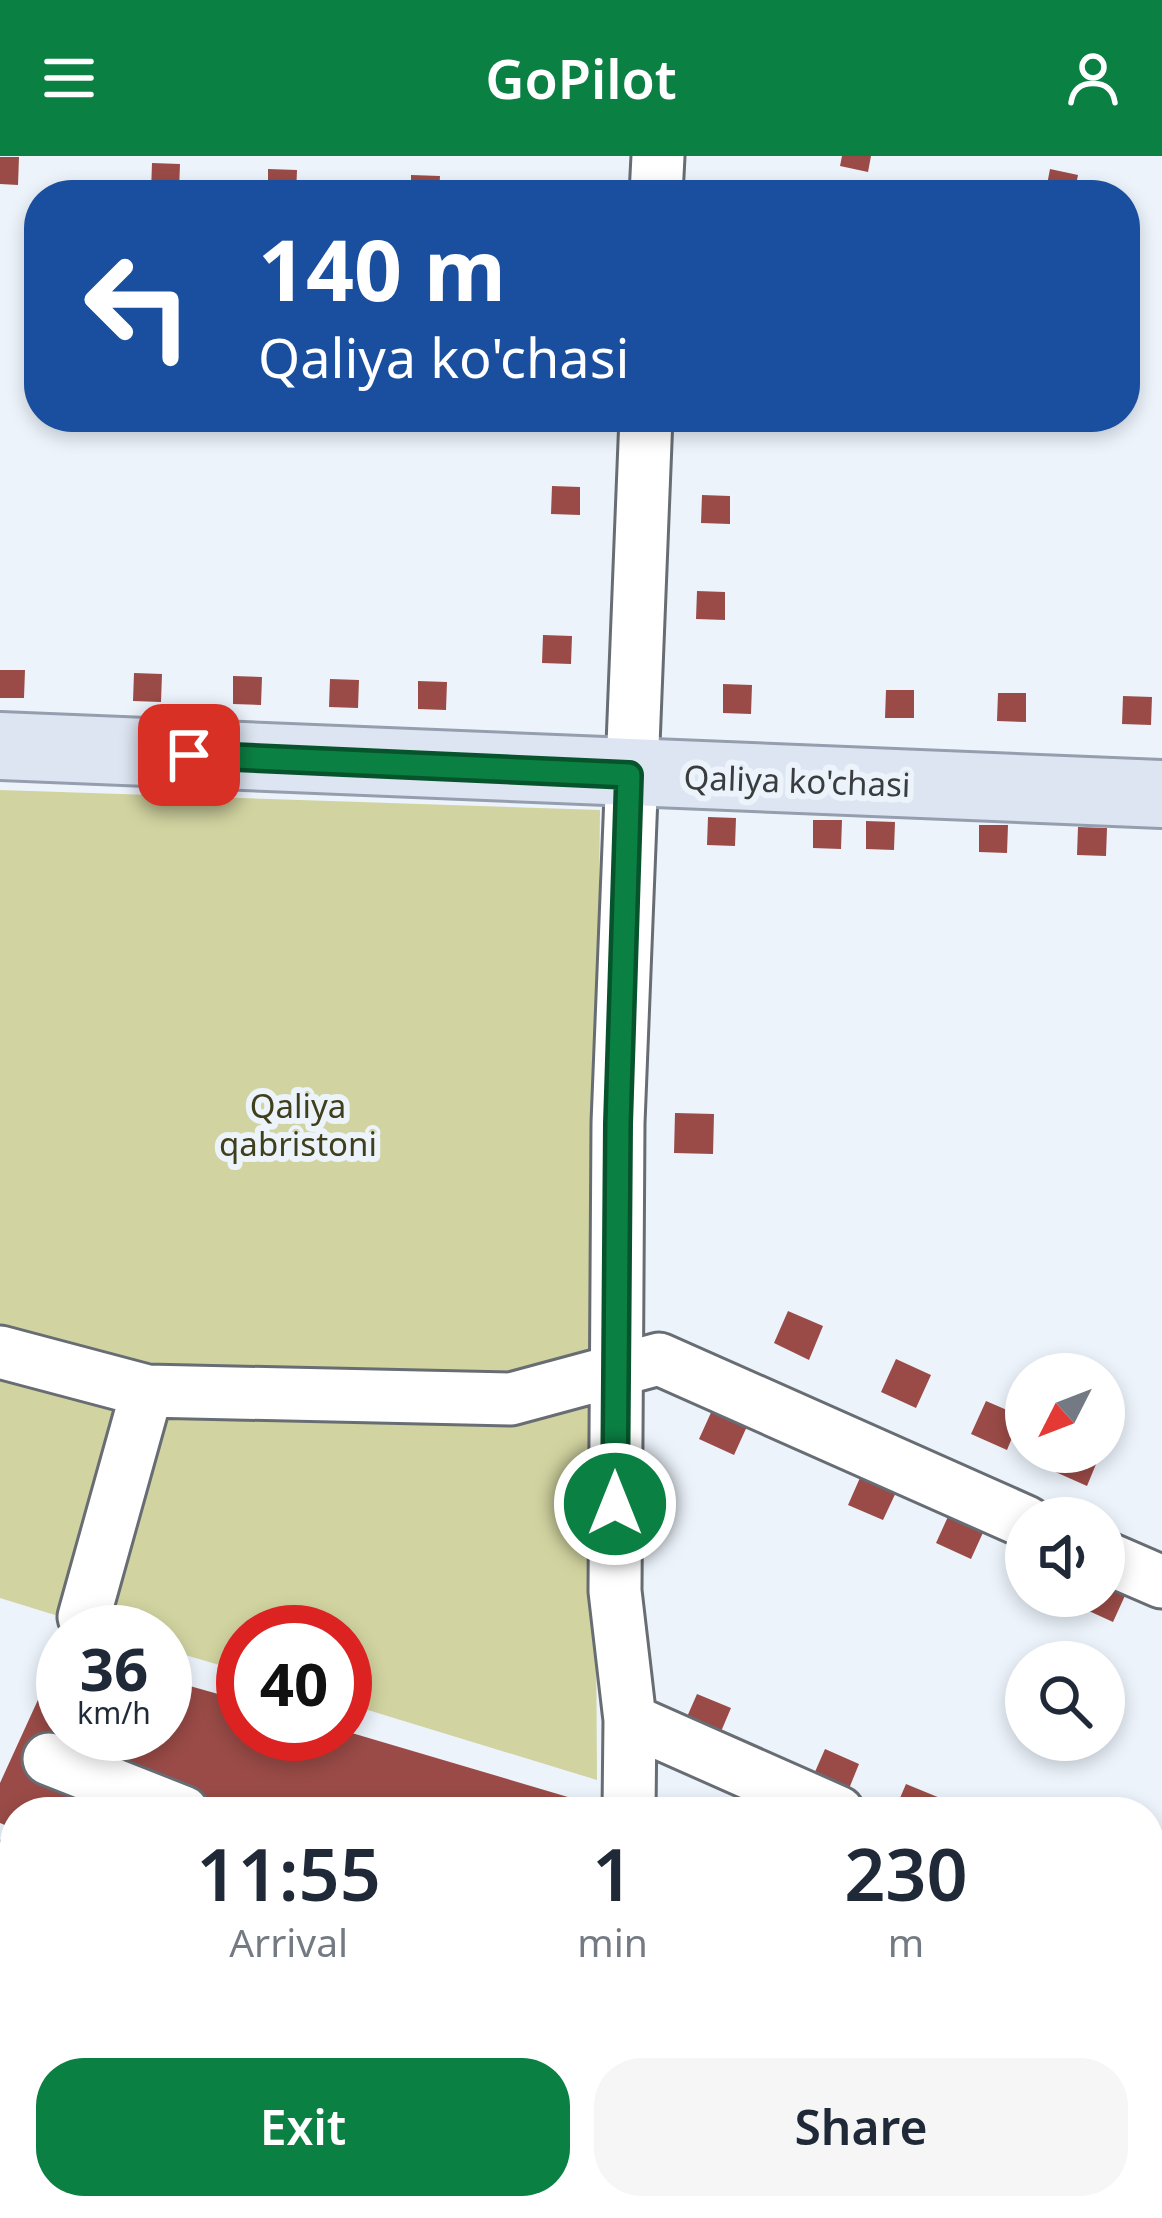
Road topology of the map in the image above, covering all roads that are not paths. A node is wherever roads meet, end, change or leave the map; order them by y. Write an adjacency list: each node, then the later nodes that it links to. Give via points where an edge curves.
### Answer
1 (645, 432): 3 (street)
2 (0, 746): 3 (main road, Qaliya ko'chasi)
3 (629, 775): 4 (main road, Qaliya ko'chasi); 6 (street)
4 (1162, 794)
5 (0, 1352): 7 (street)
6 (616, 1374): 7 (street, via 511,1399); 8 (street, via 659,1359); 12 (street, via 615,1591)
7 (147, 1391): 11 (street)
8 (1005, 1513)
9 (1125, 1566): 10 (street)
10 (1162, 1582)
11 (87, 1605)
12 (630, 1720): 15 (street); 16 (street)
13 (54, 1761): 14 (street)
14 (145, 1797)
15 (628, 1797)
16 (804, 1797)

